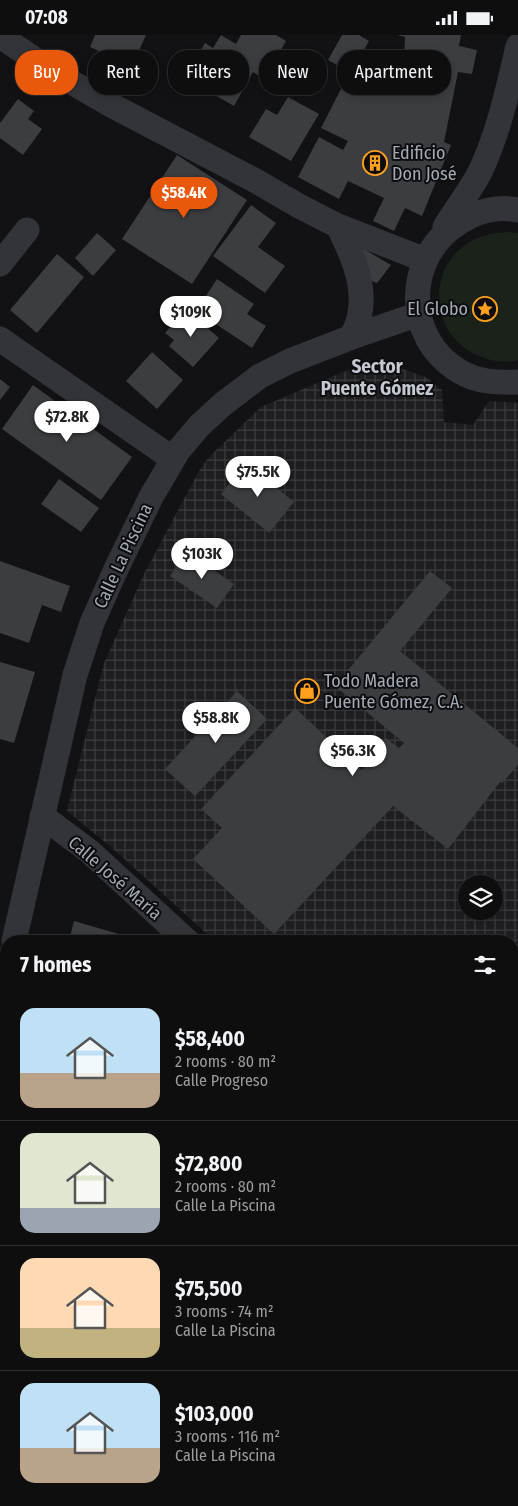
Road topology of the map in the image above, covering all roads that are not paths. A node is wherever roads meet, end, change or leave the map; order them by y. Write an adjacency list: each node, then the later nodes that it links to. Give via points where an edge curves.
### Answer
1 (0, 36): 4 (street, via 86,91)
2 (518, 46): 6 (street, via 499,124 479,173)
3 (518, 210): 6 (street, via 489,210 469,216 451,227)
4 (338, 226): 6 (street); 9 (street, via 358,273 359,318)
5 (27, 230): 7 (street)
6 (430, 251): 8 (street, via 418,280)
7 (0, 264)
8 (419, 314): 9 (street, Calle La Piscina); 11 (street, via 429,341 459,371 498,383)
9 (352, 337): 12 (street, Calle La Piscina, via 260,376 198,426)
10 (0, 339): 12 (street)
11 (518, 382)
12 (173, 459): 13 (street, Calle La Piscina, via 151,497 92,623 75,675)
13 (42, 817): 14 (street, Calle La Piscina); 15 (street, Calle José María, via 89,851)
14 (15, 935)
15 (180, 935)

